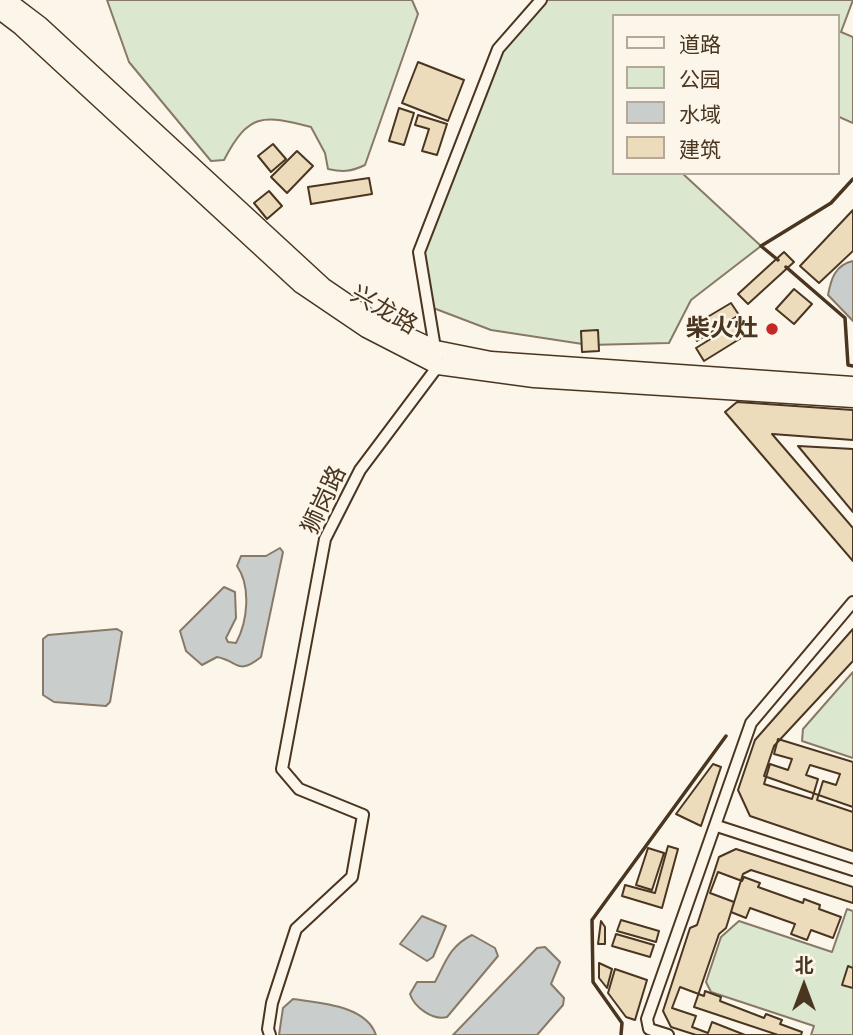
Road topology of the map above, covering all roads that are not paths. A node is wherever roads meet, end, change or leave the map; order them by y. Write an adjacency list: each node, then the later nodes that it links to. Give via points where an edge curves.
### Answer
1 (7, 0): 4 (main road, 兴龙路, via 40,25 323,286 370,318)
2 (541, 0): 4 (street, via 498,48 419,252)
3 (0, 11): 5 (main road, 兴龙路, via 301,285 366,329)
4 (436, 349): 5 (street); 6 (main road, 兴龙路, via 536,366)
5 (438, 366): 7 (main road, 兴龙路, via 534,379); 11 (street, 狮岗路, via 360,470 325,539 282,769 299,789 363,815 352,877 296,929)
6 (853, 385)
7 (853, 399)
8 (853, 602): 9 (street, via 751,723)
9 (717, 826): 10 (street); 12 (street, via 647,1024 649,1029)
10 (853, 870)
11 (265, 1033)
12 (668, 1035)

